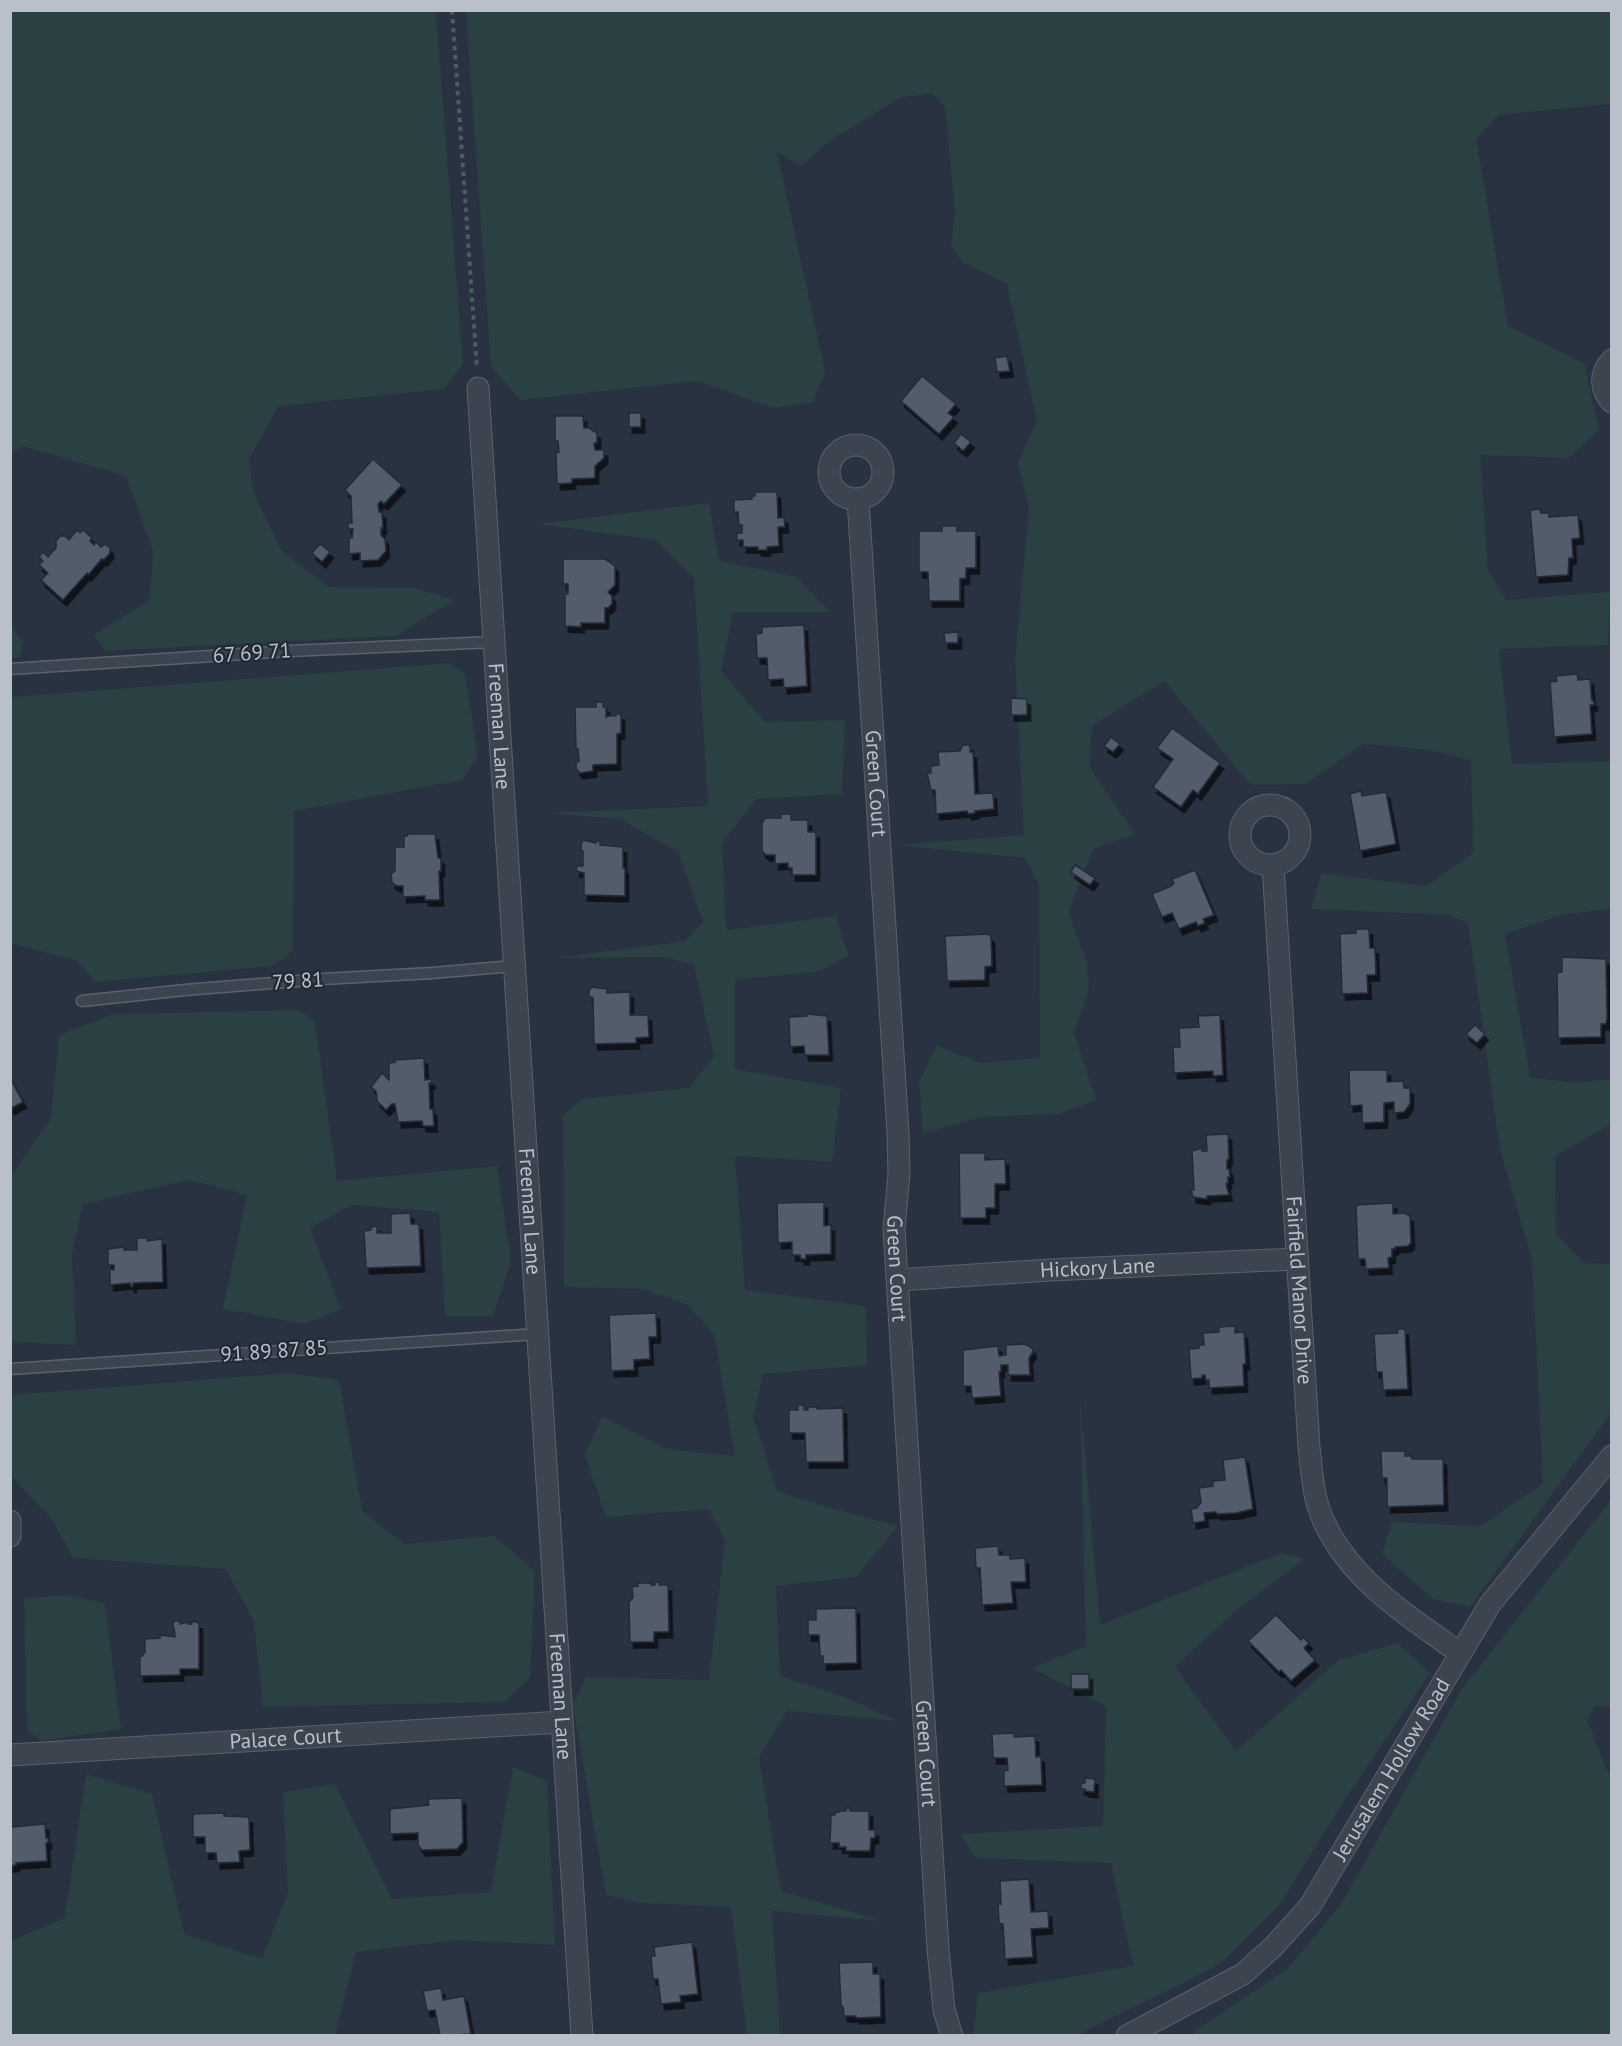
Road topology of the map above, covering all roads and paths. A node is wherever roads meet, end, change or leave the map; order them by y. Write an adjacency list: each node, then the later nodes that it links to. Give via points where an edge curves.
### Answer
1 (452, 10): 3 (path)
2 (1611, 360): 4 (street, via 1602,382)
3 (478, 388): 6 (street, Freeman Lane)
4 (1611, 402)
5 (858, 499): 12 (street, Green Court, via 898,1133 894,1229)
6 (494, 642): 7 (lane, 67 69 71); 9 (street, Freeman Lane)
7 (10, 669)
8 (1273, 865): 11 (street, Fairfield Manor Drive)
9 (514, 966): 10 (lane, 79 81); 13 (street, Freeman Lane)
10 (82, 1001)
11 (1296, 1259): 12 (street, Hickory Lane); 18 (street, Fairfield Manor Drive, via 1309,1447 1314,1490 1324,1522 1340,1550 1390,1604)
12 (898, 1280): 22 (street, Green Court, via 940,1976)
13 (537, 1334): 14 (lane, 91 89 87 85); 19 (street, Freeman Lane)
14 (10, 1369)
15 (1611, 1456): 18 (street, Jerusalem Hollow Road, via 1490,1604)
16 (10, 1521): 17 (street)
17 (10, 1536)
18 (1460, 1653): 23 (street, Jerusalem Hollow Road, via 1310,1906 1243,1974)
19 (561, 1722): 20 (street, Palace Court); 21 (street, Freeman Lane)
20 (10, 1755)
21 (582, 2036)
22 (952, 2036)
23 (1127, 2036)

